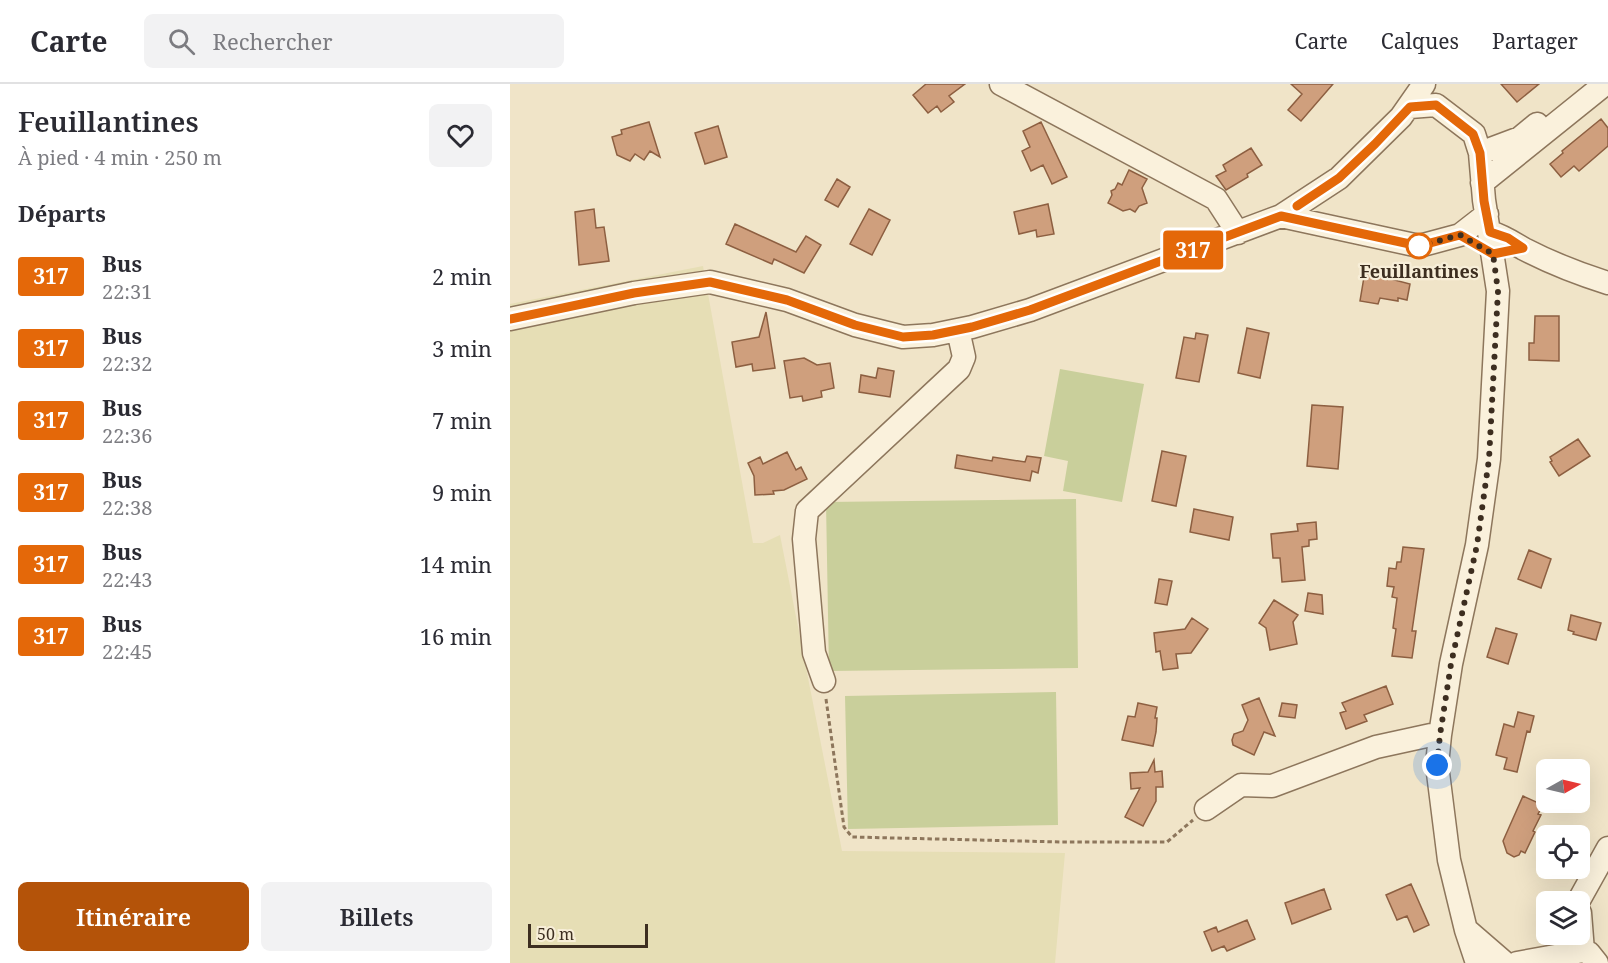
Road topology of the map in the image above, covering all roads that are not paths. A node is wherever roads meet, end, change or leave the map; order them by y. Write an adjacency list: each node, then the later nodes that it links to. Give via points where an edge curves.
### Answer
1 (1001, 84): 12 (street, via 1216,199)
2 (1424, 84): 5 (street); 6 (street)
3 (1584, 84): 7 (street, via 1520,138 1502,144)
4 (1605, 84): 8 (street)
5 (1436, 105): 6 (street); 7 (street)
6 (1410, 107): 9 (street, via 1339,178)
7 (1477, 144): 8 (street)
8 (1482, 183): 13 (street)
9 (1313, 196): 10 (street); 11 (street)
10 (1281, 216): 11 (street); 12 (street)
11 (1322, 225): 14 (street, via 1419,246)
12 (1238, 233): 17 (street, via 1030,310)
13 (1490, 233): 14 (street); 14 (street); 15 (street, via 1575,273); 19 (street, via 1498,291 1489,459 1477,545)
14 (1460, 235)
15 (1608, 283)
16 (510, 318): 17 (street, via 710,282 787,300 855,325 903,337)
17 (958, 330): 18 (street, via 964,357 959,369 807,511 804,539 814,653)
18 (824, 681)
19 (1440, 735): 20 (street, via 1376,747 1272,786 1241,785); 23 (street, via 1437,765 1449,860)
20 (1206, 809)
21 (1608, 848): 22 (street)
22 (1586, 891)
23 (1466, 930): 27 (street); 28 (street)
24 (1554, 945): 25 (street)
25 (1548, 957): 26 (street); 29 (street)
26 (1590, 957)
27 (1477, 963)
28 (1505, 963)
29 (1517, 963)

